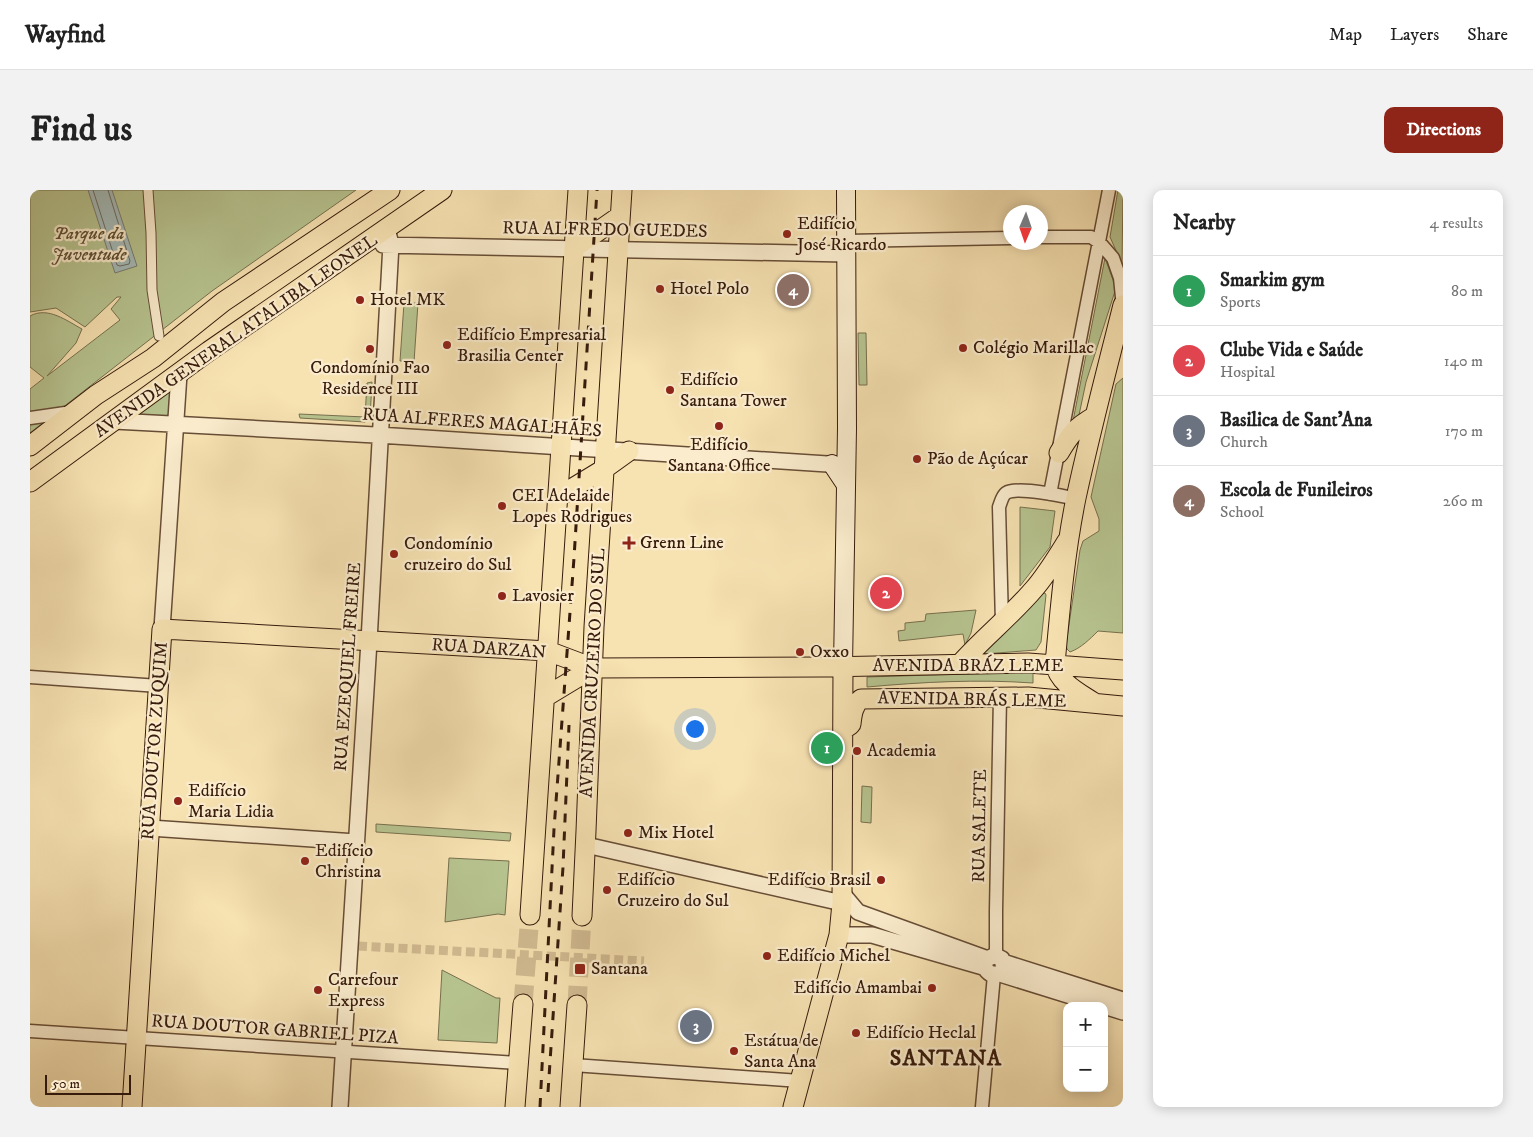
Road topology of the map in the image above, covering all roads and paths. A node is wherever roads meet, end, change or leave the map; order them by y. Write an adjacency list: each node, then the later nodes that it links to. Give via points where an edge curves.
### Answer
1 (148, 190): 19 (street, via 152,290)
2 (390, 190): 8 (main road, AVENIDA GENERAL ATALIBA LEONEL)
3 (442, 190): 10 (main road, AVENIDA GENERAL ATALIBA LEONEL)
4 (578, 190): 14 (main road)
5 (622, 190): 9 (main road, AVENIDA CRUZEIRO DO SUL)
6 (846, 190): 15 (main road)
7 (1109, 190): 13 (street)
8 (356, 214): 10 (main road, via 377,219); 17 (main road, AVENIDA GENERAL ATALIBA LEONEL)
9 (620, 216): 14 (main road); 16 (main road, AVENIDA CRUZEIRO DO SUL)
10 (389, 237): 14 (street, RUA ALFREDO GUEDES); 21 (main road, AVENIDA GENERAL ATALIBA LEONEL, via 364,245); 27 (street, RUA EZEQUIEL FREIRE)
11 (1048, 237): 13 (street, via 1091,237)
12 (1003, 238): 15 (street)
13 (1100, 243): 18 (street, via 1113,258 1120,278); 32 (street)
14 (574, 248): 16 (street, RUA ALFREDO GUEDES); 29 (main road)
15 (846, 248): 16 (street, RUA ALFREDO GUEDES); 33 (main road)
16 (618, 249): 30 (main road, AVENIDA CRUZEIRO DO SUL)
17 (224, 302): 21 (main road, via 209,324 184,346); 22 (main road, AVENIDA GENERAL ATALIBA LEONEL, via 153,358)
18 (1123, 306): 20 (main road)
19 (160, 336)
20 (1115, 367): 23 (main road)
21 (179, 374): 25 (main road, AVENIDA GENERAL ATALIBA LEONEL); 26 (street, RUA DOUTOR ZUQUIM)
22 (74, 412): 24 (street); 28 (main road, AVENIDA GENERAL ATALIBA LEONEL)
23 (1095, 416): 32 (main road, via 1078,426); 38 (main road)
24 (30, 418)
25 (114, 421): 26 (street, RUA ALFERES MAGALHÃES); 35 (main road, AVENIDA GENERAL ATALIBA LEONEL)
26 (176, 424): 27 (street, RUA ALFERES MAGALHÃES); 41 (street, RUA DOUTOR ZUQUIM)
27 (381, 435): 29 (street, RUA ALFERES MAGALHÃES); 42 (street, RUA EZEQUIEL FREIRE)
28 (30, 446)
29 (561, 446): 30 (street, RUA ALFERES MAGALHÃES); 37 (main road)
30 (605, 450): 31 (street, RUA ALFERES MAGALHÃES); 34 (main road, AVENIDA CRUZEIRO DO SUL)
31 (629, 451): 33 (street, RUA ALFERES MAGALHÃES); 34 (main road)
32 (1059, 453): 36 (street)
33 (839, 465): 46 (main road, via 846,485)
34 (604, 469): 37 (main road); 47 (main road, AVENIDA CRUZEIRO DO SUL)
35 (32, 479)
36 (1050, 494): 38 (street); 40 (street, via 1017,490 1006,493 1002,499)
37 (558, 497): 43 (main road)
38 (1076, 499): 39 (main road)
39 (1070, 538): 40 (main road, via 1044,576); 45 (main road)
40 (1002, 624): 44 (main road)
41 (162, 629): 42 (main road, RUA DARZAN); 50 (main road, RUA DOUTOR ZUQUIM)
42 (369, 641): 43 (main road, RUA DARZAN); 57 (street, RUA EZEQUIEL FREIRE)
43 (548, 651): 47 (main road, RUA DARZAN); 51 (main road)
44 (960, 664): 45 (main road, AVENIDA BRÁZ LEME); 46 (main road, AVENIDA BRÁZ LEME)
45 (1055, 664): 48 (main road, AVENIDA BRÁZ LEME); 53 (main road, via 1059,676)
46 (843, 666): 47 (main road, RUA DARZAN); 55 (main road)
47 (592, 668): 51 (main road); 58 (main road, AVENIDA CRUZEIRO DO SUL)
48 (1123, 670)
49 (30, 676): 50 (street)
50 (159, 686): 56 (main road, RUA DOUTOR ZUQUIM)
51 (545, 697): 60 (main road)
52 (1000, 697): 53 (main road, AVENIDA BRÁS LEME); 55 (main road, AVENIDA BRÁS LEME, via 861,699 854,707 851,724); 63 (street, RUA SALETE)
53 (1093, 702): 54 (main road, AVENIDA BRÁS LEME)
54 (1121, 702)
55 (843, 732): 59 (main road)
56 (150, 828): 57 (street); 71 (main road, RUA DOUTOR ZUQUIM)
57 (356, 842): 72 (street, RUA EZEQUIEL FREIRE)
58 (586, 845): 59 (street); 61 (main road, AVENIDA CRUZEIRO DO SUL)
59 (842, 898): 62 (main road); 63 (street, via 858,912)
60 (530, 915)
61 (582, 916)
62 (839, 935): 63 (street, via 872,935); 75 (main road)
63 (994, 965): 64 (street); 65 (street); 81 (street, RUA SALETE)
64 (1123, 1000)
65 (1093, 1002)
66 (523, 1004): 73 (main road)
67 (577, 1005): 74 (main road)
68 (1108, 1007): 69 (street)
69 (1123, 1012)
70 (30, 1031): 71 (street, RUA DOUTOR GABRIEL PIZA)
71 (136, 1038): 72 (street, RUA DOUTOR GABRIEL PIZA); 76 (main road, RUA DOUTOR ZUQUIM)
72 (343, 1052): 73 (street, RUA DOUTOR GABRIEL PIZA); 77 (street, RUA EZEQUIEL FREIRE)
73 (518, 1063): 78 (main road)
74 (573, 1065): 75 (street); 79 (main road)
75 (800, 1080): 80 (main road)
76 (132, 1107)
77 (340, 1107)
78 (515, 1107)
79 (570, 1107)
80 (793, 1107)
81 (982, 1107)

